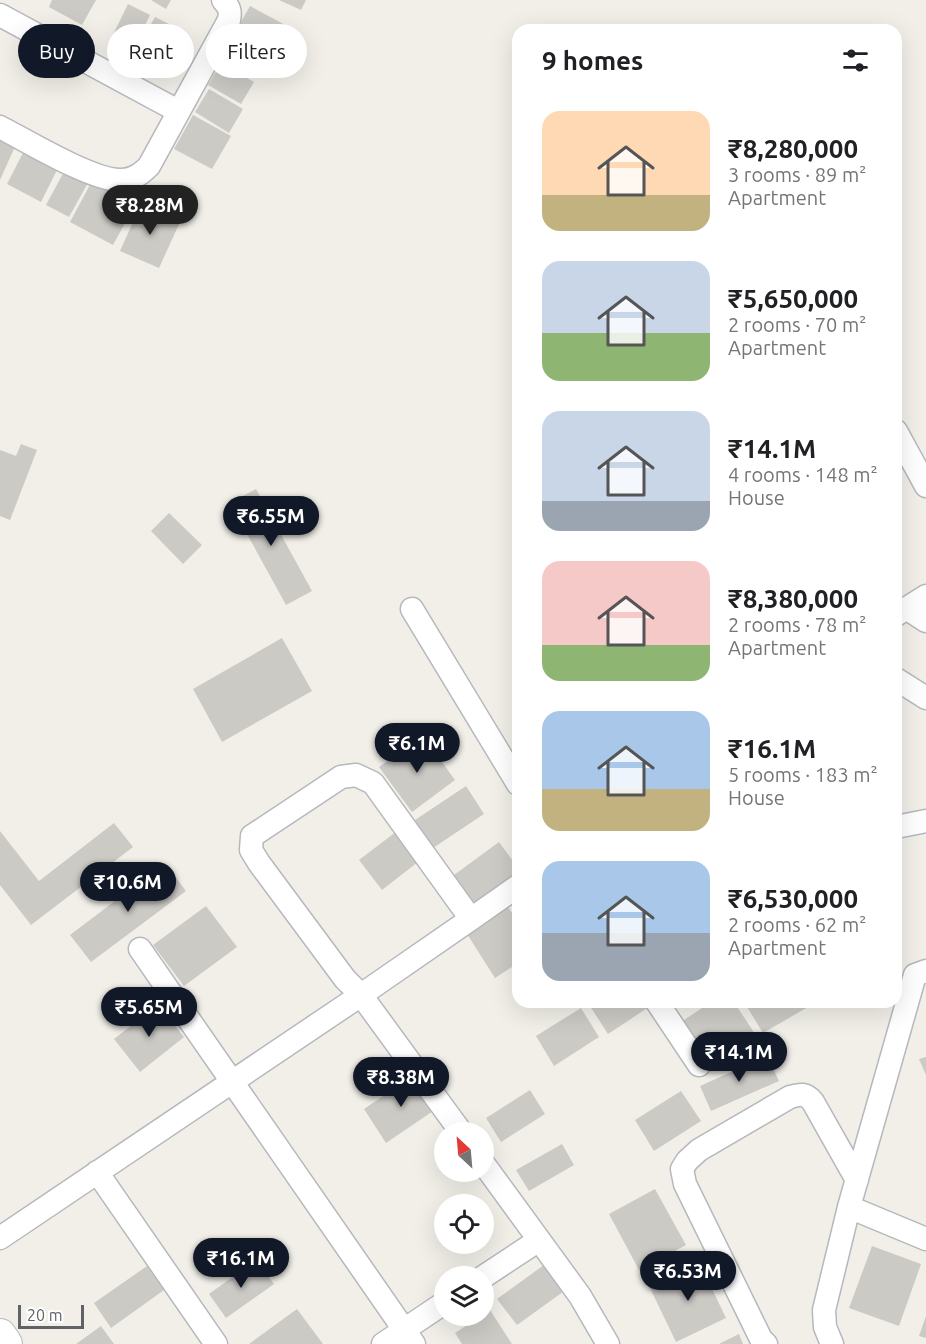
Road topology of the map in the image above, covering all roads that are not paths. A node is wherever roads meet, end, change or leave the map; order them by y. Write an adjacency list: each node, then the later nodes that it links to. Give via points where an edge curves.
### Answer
1 (223, 0): 3 (street, via 228,6 229,20)
2 (0, 15): 3 (street)
3 (178, 111): 4 (street, via 149,166 132,179 122,180 111,180 72,165)
4 (0, 127)
5 (902, 442): 6 (street)
6 (926, 486)
7 (926, 596): 9 (street)
8 (412, 609): 14 (street)
9 (902, 611)
10 (902, 612): 11 (street)
11 (926, 621)
12 (902, 683): 13 (street)
13 (926, 698)
14 (512, 774)
15 (926, 820): 16 (street)
16 (902, 826)
17 (512, 890): 18 (street)
18 (471, 919): 21 (street); 21 (street, via 373,783 356,775 341,777 252,836 251,850 345,979)
19 (141, 949): 24 (street)
20 (926, 971): 28 (street, via 915,975)
21 (362, 995): 24 (street); 25 (street)
22 (661, 1008): 23 (street)
23 (699, 1065)
24 (233, 1081): 26 (street); 36 (street)
25 (454, 1122)
26 (97, 1172): 30 (street); 38 (street)
27 (494, 1178): 32 (street)
28 (857, 1180): 29 (street); 41 (street, via 813,1101 801,1094 699,1150 682,1169)
29 (849, 1207): 31 (street); 42 (street, via 824,1310)
30 (0, 1238)
31 (926, 1239)
32 (539, 1240): 33 (street); 40 (street, via 580,1296)
33 (494, 1270)
34 (434, 1313): 36 (street)
35 (0, 1335): 37 (street)
36 (410, 1337): 39 (street)
37 (6, 1344)
38 (216, 1344)
39 (384, 1344)
40 (608, 1344)
41 (766, 1344)
42 (832, 1344)

